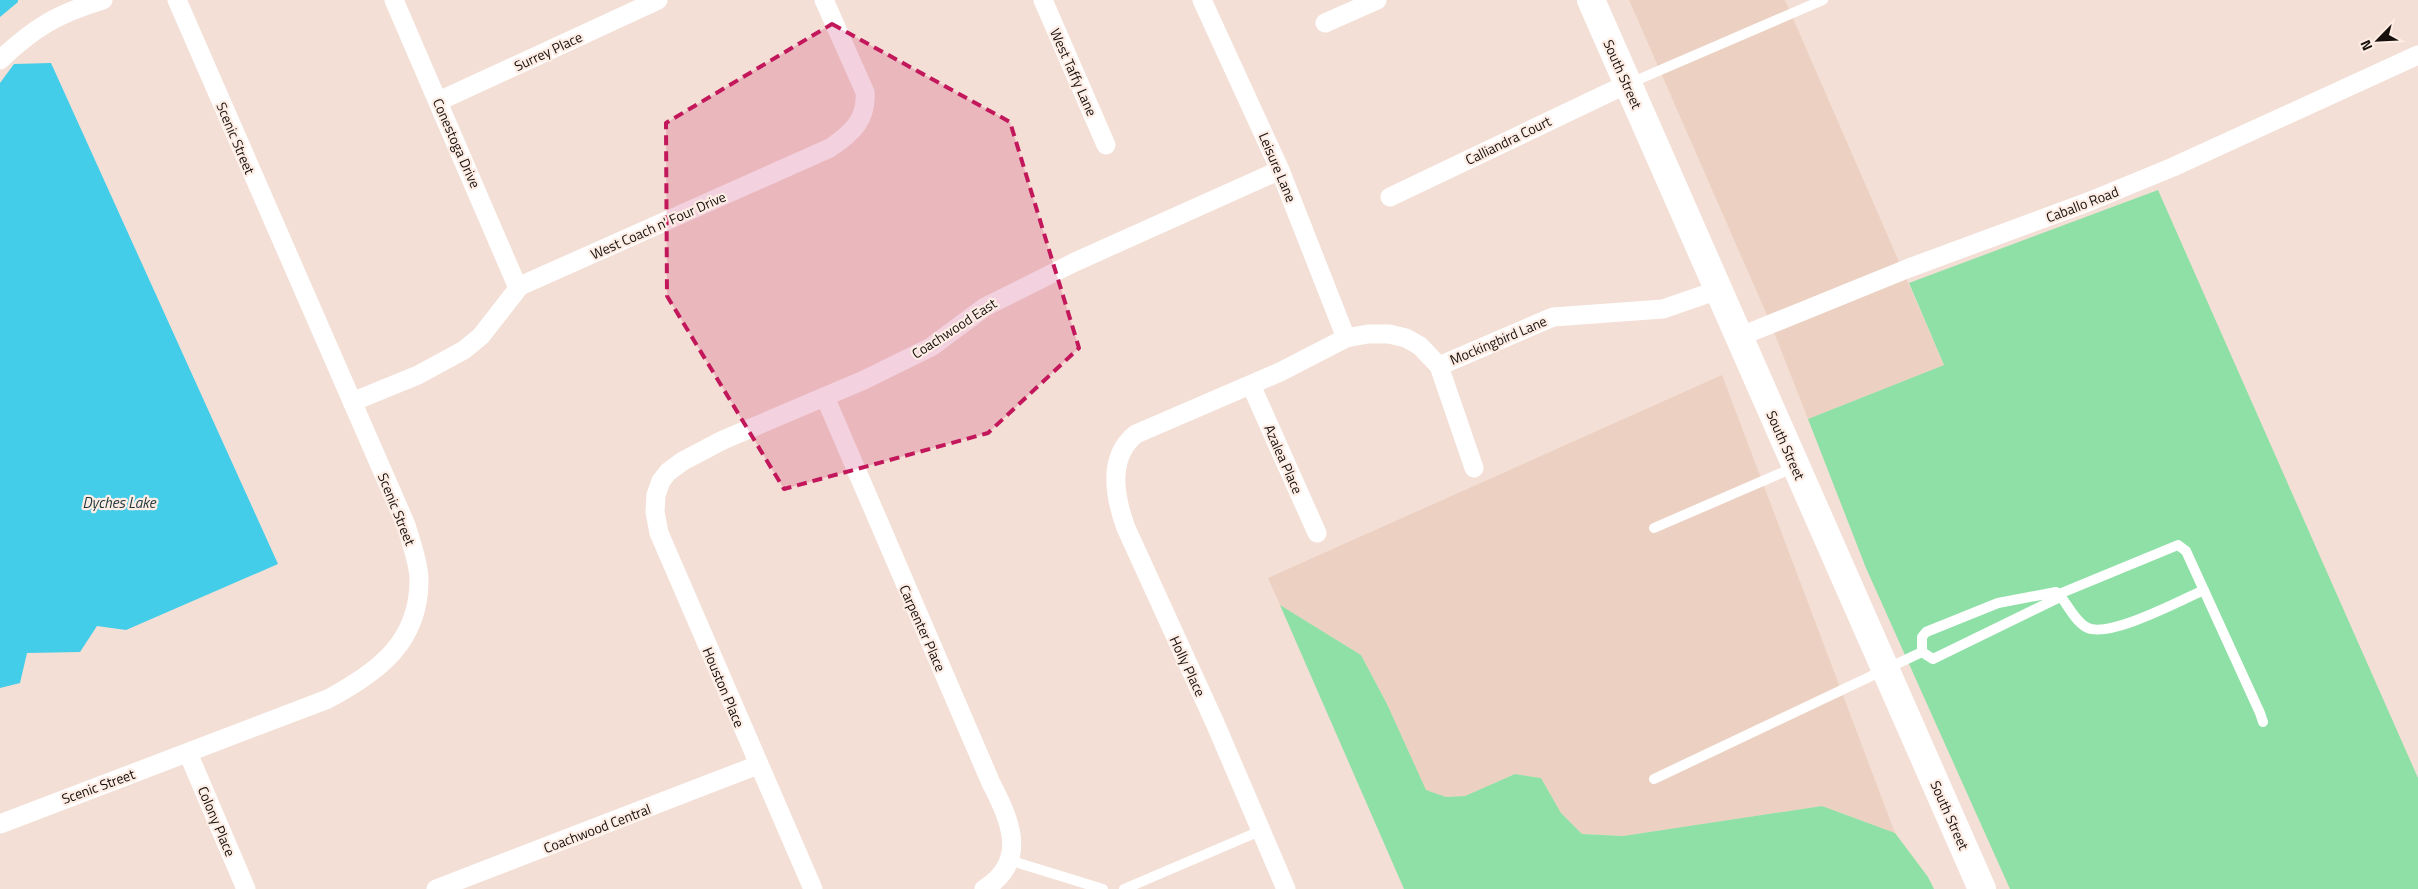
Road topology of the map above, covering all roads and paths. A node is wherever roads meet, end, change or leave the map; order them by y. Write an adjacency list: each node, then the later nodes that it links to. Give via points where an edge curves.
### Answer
1 (103, 0): 13 (street, via 46,21)
2 (177, 0): 26 (street, Scenic Street)
3 (394, 0): 15 (street, Conestoga Drive)
4 (658, 0): 15 (street, Surrey Place)
5 (824, 0): 19 (street, West Coach n' Four Drive, via 865,92 863,116 852,133 830,148)
6 (1043, 0): 16 (street, West Taffy Lane)
7 (1202, 0): 17 (street, Leisure Lane)
8 (1377, 0): 11 (street)
9 (1591, 0): 14 (main road, South Street)
10 (1823, 0): 14 (lane)
11 (1325, 23)
12 (2418, 54): 21 (street, Caballo Road, via 2173,167)
13 (0, 60)
14 (1628, 84): 18 (street, Calliandra Court); 20 (main road, South Street)
15 (439, 101): 19 (street, Conestoga Drive)
16 (1106, 145)
17 (1280, 170): 22 (street, Leisure Lane); 25 (street, Coachwood East, via 1075,262 984,307 931,347)
18 (1390, 197)
19 (518, 288): 26 (street, West Coach n' Four Drive, via 481,336 464,350 418,375)
20 (1718, 290): 21 (main road, South Street); 23 (street, Mockingbird Lane, via 1663,309 1553,317)
21 (1739, 337): 28 (main road, South Street)
22 (1346, 338): 23 (street, Mockingbird Lane, via 1368,334 1406,338 1420,346); 24 (street, Mockingbird Lane)
23 (1440, 366): 29 (street)
24 (1251, 385): 27 (street, Mockingbird Lane); 32 (street, Azalea Place)
25 (825, 397): 30 (street, Coachwood East, via 724,440 684,461); 43 (street, Carpenter Place, via 897,569 1008,817 1012,849)
26 (352, 402): 38 (street, Scenic Street, via 406,525 414,552 419,577 412,618 386,661 361,682 328,699)
27 (1130, 439): 42 (street, Holly Place, via 1118,463 1115,483 1118,506)
28 (1796, 467): 31 (lane); 36 (main road, South Street)
29 (1474, 468)
30 (661, 481): 39 (street, Houston Place, via 655,512 659,533)
31 (1654, 528)
32 (1317, 533)
33 (2204, 590): 34 (lane, via 2115,628 2094,631 2084,626); 34 (lane, via 2186,551 2178,545); 37 (lane)
34 (2059, 594): 35 (lane, via 2056,600 1933,659); 35 (lane, via 1998,602 1926,632 1922,637)
35 (1922, 652): 36 (lane)
36 (1885, 669): 40 (lane); 51 (main road, South Street)
37 (2263, 722)
38 (188, 753): 41 (street, Scenic Street); 44 (street, Colony Place)
39 (758, 765): 45 (street, Coachwood Central); 46 (street, Houston Place)
40 (1654, 778)
41 (0, 824)
42 (1260, 831): 49 (lane); 50 (street, Holly Place)
43 (1008, 860): 47 (street, via 1002,874); 48 (lane)
44 (246, 889)
45 (436, 889)
46 (813, 889)
47 (984, 889)
48 (1103, 889)
49 (1124, 889)
50 (1286, 889)
51 (1982, 889)

